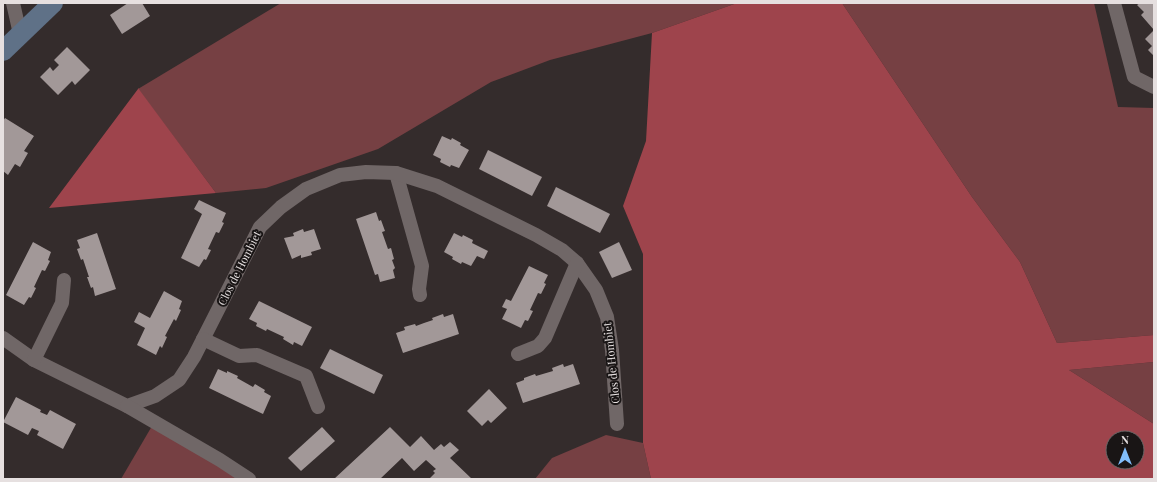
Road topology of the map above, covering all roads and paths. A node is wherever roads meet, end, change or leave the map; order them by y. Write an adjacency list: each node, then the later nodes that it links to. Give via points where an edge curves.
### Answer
1 (13, 3): 4 (street)
2 (53, 3): 4 (street)
3 (1114, 3): 6 (street, via 1134,77)
4 (20, 34): 5 (street)
5 (3, 51)
6 (1154, 87)
7 (396, 173): 8 (street, Clos de Hombiet, via 437,186 536,235 562,250); 10 (street, via 422,266); 12 (street, Clos de Hombiet, via 366,172 340,175 306,189 281,207 260,227)
8 (577, 263): 13 (street, via 545,338 538,346); 17 (street, Clos de Hombiet, via 596,290 607,317)
9 (64, 280): 14 (street, via 62,303)
10 (420, 296)
11 (3, 338): 14 (street)
12 (203, 338): 15 (street, Clos de Hombiet, via 179,380 155,396); 16 (street, via 239,356 257,355 306,376)
13 (518, 354)
14 (34, 360): 15 (street)
15 (127, 406): 18 (street)
16 (318, 407)
17 (617, 424)
18 (249, 479)

